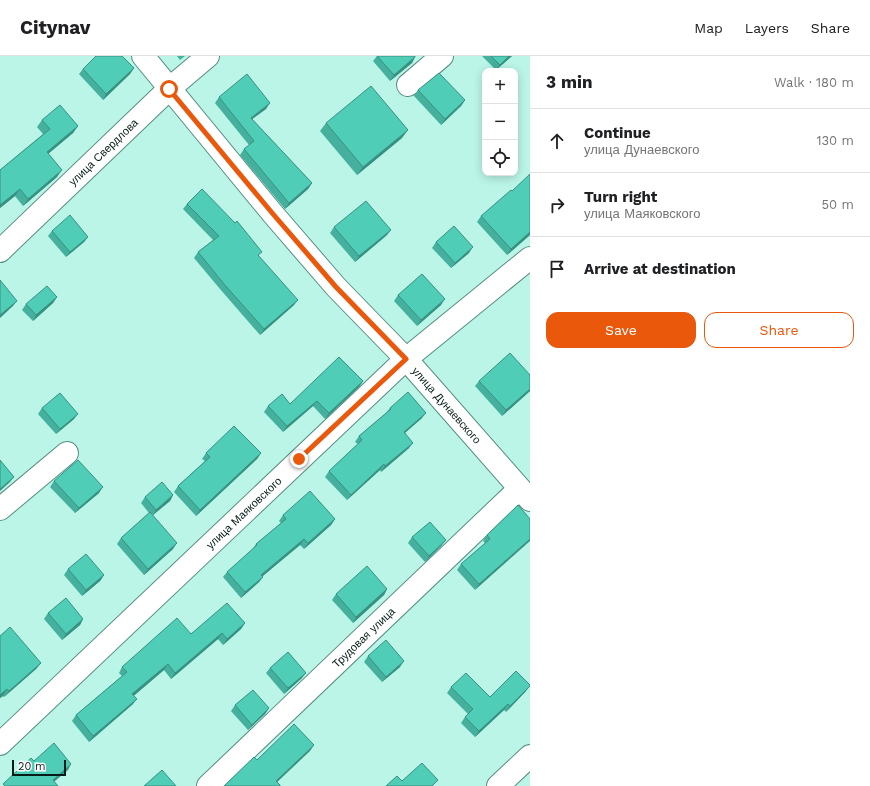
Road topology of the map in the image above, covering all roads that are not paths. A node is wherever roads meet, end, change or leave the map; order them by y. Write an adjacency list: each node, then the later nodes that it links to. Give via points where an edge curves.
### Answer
1 (143, 56): 5 (street, улица Дунаевского)
2 (208, 56): 5 (street, улица Свердлова)
3 (442, 56): 4 (street)
4 (408, 85)
5 (169, 89): 6 (street, улица Свердлова); 8 (street, улица Дунаевского, via 336,287)
6 (0, 251)
7 (530, 258): 8 (street, улица Маяковского)
8 (406, 359): 10 (street, улица Дунаевского); 12 (street, улица Маяковского)
9 (67, 453): 11 (street)
10 (525, 495): 14 (street, Трудовая улица)
11 (0, 509)
12 (0, 744)
13 (530, 756): 15 (street)
14 (208, 786)
15 (498, 786)

